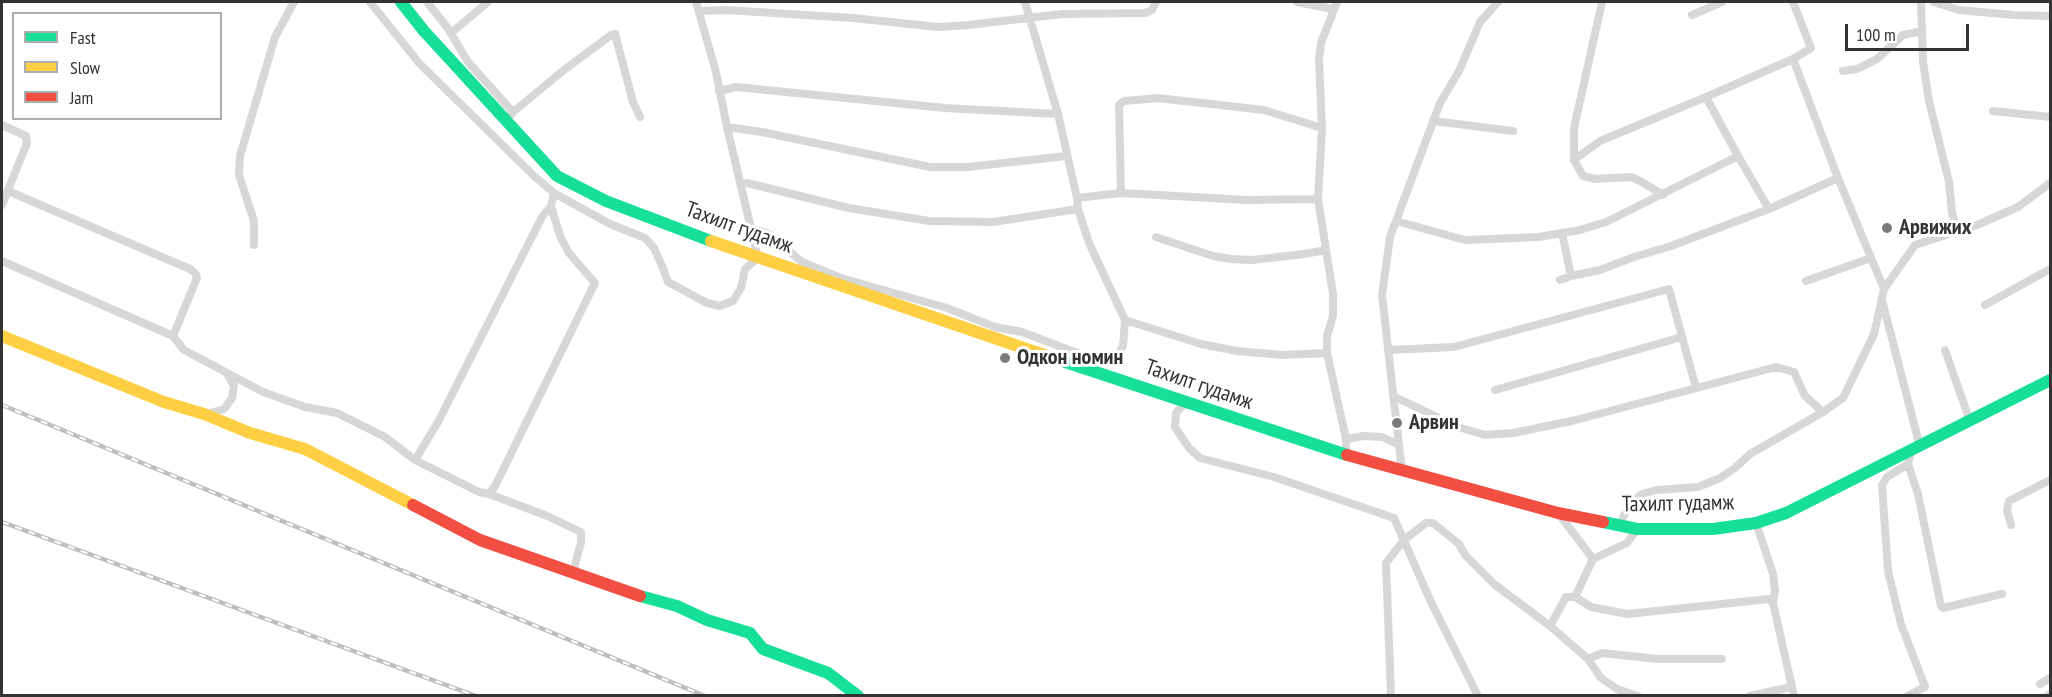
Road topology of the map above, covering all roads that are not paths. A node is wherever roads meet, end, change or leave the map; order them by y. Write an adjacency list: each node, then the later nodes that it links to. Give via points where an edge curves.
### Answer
1 (294, 2): 57 (street, via 275,37 240,156 239,175 254,221)
2 (370, 2): 43 (street, via 419,63)
3 (401, 2): 28 (main road, Тахилт гудамж, via 424,31)
4 (427, 2): 21 (street)
5 (488, 2): 21 (street)
6 (1025, 2): 19 (street)
7 (1156, 2): 19 (street, via 1145,13)
8 (1297, 2): 15 (street)
9 (1498, 2): 31 (street, via 1480,22)
10 (1602, 2): 38 (street, via 1574,128)
11 (1722, 2): 17 (street)
12 (1793, 2): 22 (street, via 1811,48)
13 (1921, 2): 20 (street)
14 (1934, 2): 18 (street, via 1959,10)
15 (1335, 5): 34 (street, via 1319,59)
16 (698, 6): 19 (street, via 938,27); 24 (street)
17 (1692, 15)
18 (2050, 16)
19 (1031, 18): 27 (street)
20 (1923, 31): 23 (street, via 1903,35 1877,59); 54 (street, via 1929,101)
21 (451, 33): 28 (street)
22 (1793, 59): 25 (street); 39 (street)
23 (1843, 71)
24 (719, 91): 27 (street, via 736,87 945,108); 33 (street)
25 (1706, 97): 37 (street); 38 (street, via 1600,141)
26 (1994, 111): 30 (street)
27 (1058, 114): 36 (street)
28 (510, 116): 29 (street, via 564,70 615,34); 59 (main road, Тахилт гудамж, via 557,176 606,201)
29 (640, 117)
30 (2050, 117)
31 (1433, 121): 35 (street); 52 (street)
32 (2, 125): 42 (street, via 27,139)
33 (727, 128): 36 (street, via 930,167 968,167); 41 (street)
34 (1322, 128): 44 (street, via 1264,110 1158,98 1124,101 1119,105); 47 (street)
35 (1513, 130)
36 (1066, 156): 46 (street)
37 (1738, 156): 45 (street); 51 (street)
38 (1574, 160): 45 (street, via 1583,176 1631,177)
39 (1838, 177): 51 (street); 60 (street)
40 (2050, 183): 54 (street, via 2018,207)
41 (740, 184): 50 (street, via 929,221 993,222); 53 (street)
42 (8, 191): 48 (street); 72 (street, via 195,273 197,278)
43 (554, 193): 49 (street); 59 (street, via 645,238 654,248 668,282 707,303 720,306 733,301 745,269)
44 (1121, 194): 46 (street); 47 (street)
45 (1663, 195): 55 (street, via 1606,222)
46 (1077, 198): 50 (street)
47 (1318, 199): 58 (street)
48 (2, 205)
49 (551, 206): 91 (street); 95 (street, via 569,253 595,283)
50 (1078, 209): 69 (street, via 1089,243)
51 (1769, 209): 63 (street, via 1600,270)
52 (1396, 221): 55 (street, via 1465,240); 74 (street, via 1382,295)
53 (751, 231): 59 (street); 70 (street, via 770,234 802,261 841,278 947,308)
54 (1957, 231): 66 (street, via 1916,245)
55 (1562, 233): 63 (street)
56 (1156, 237): 58 (street, via 1231,259)
57 (254, 245)
58 (1326, 250): 76 (street, via 1334,294)
59 (758, 258): 70 (main road, Тахилт гудамж)
60 (1871, 258): 65 (street); 66 (street)
61 (2, 261): 72 (street)
62 (2050, 269): 68 (street)
63 (1571, 276): 64 (street)
64 (1560, 280)
65 (1806, 281)
66 (1884, 290): 67 (street)
67 (1882, 300): 84 (street, via 1874,334 1854,378 1843,398); 89 (street)
68 (1985, 305)
69 (1125, 320): 76 (street, via 1237,351); 77 (street, via 1119,353 1109,358)
70 (992, 332): 77 (main road, Тахилт гудамж)
71 (2, 336): 85 (main road, via 164,402)
72 (173, 336): 78 (street, via 184,350)
73 (1682, 337): 74 (street, via 1669,290 1454,347); 80 (street); 81 (street)
74 (1388, 350): 82 (street)
75 (1945, 350): 86 (street)
76 (1327, 353): 87 (street)
77 (1079, 360): 83 (main road, Тахилт гудамж)
78 (227, 373): 85 (street, via 234,386 232,398 224,410); 91 (street, via 263,392 337,413 385,437)
79 (2050, 380): 86 (main road, Тахилт гудамж)
80 (1696, 388): 82 (street, via 1572,422 1485,435 1458,428); 84 (street, via 1776,367 1794,372 1805,396)
81 (1495, 390)
82 (1393, 396): 88 (street)
83 (1185, 403): 90 (main road, Тахилт гудамж); 101 (street, via 1176,413 1175,427 1200,458 1274,477 1394,518)
84 (1823, 411): 99 (street, via 1750,454 1720,478 1698,487 1642,494 1630,504)
85 (204, 414): 103 (main road, via 305,449 480,540)
86 (1970, 421): 89 (main road, Тахилт гудамж)
87 (1346, 439): 88 (street, via 1382,437); 90 (street)
88 (1398, 444): 93 (street)
89 (1916, 449): 92 (street); 97 (main road, Тахилт гудамж, via 1786,513)
90 (1346, 455): 93 (main road, Тахилт гудамж)
91 (415, 460): 95 (street)
92 (1908, 464): 104 (street, via 1941,606); 118 (street, via 1887,477 1882,485 1888,571 1901,624 1925,687)
93 (1402, 472): 96 (main road, Тахилт гудамж)
94 (2050, 480): 98 (street, via 2009,501)
95 (489, 494): 103 (street, via 580,532)
96 (1558, 513): 99 (main road, Тахилт гудамж); 102 (street)
97 (1756, 522): 100 (main road, Тахилт гудамж, via 1713,529); 106 (street, via 1773,574)
98 (2011, 525)
99 (1618, 527): 100 (main road, Тахилт гудамж)
100 (1637, 529): 102 (street, via 1627,543)
101 (1404, 540): 107 (street, via 1426,523 1433,524 1459,544 1494,584); 114 (street, via 1386,563); 115 (street)
102 (1593, 559): 105 (street)
103 (576, 573): 113 (main road, via 750,633 763,649 828,673)
104 (2002, 594)
105 (1575, 597): 106 (street, via 1591,606 1628,614 1765,598); 107 (street, via 1566,597)
106 (1773, 603): 112 (street)
107 (1550, 626): 108 (street)
108 (1588, 659): 109 (street, via 1602,653 1658,659); 116 (street, via 1601,678)
109 (1722, 659)
110 (2050, 678): 111 (street)
111 (2040, 684)
112 (1792, 691): 117 (street)
113 (858, 696)
114 (1391, 696)
115 (1478, 696)
116 (1638, 696)
117 (1750, 696)
118 (1907, 696)

